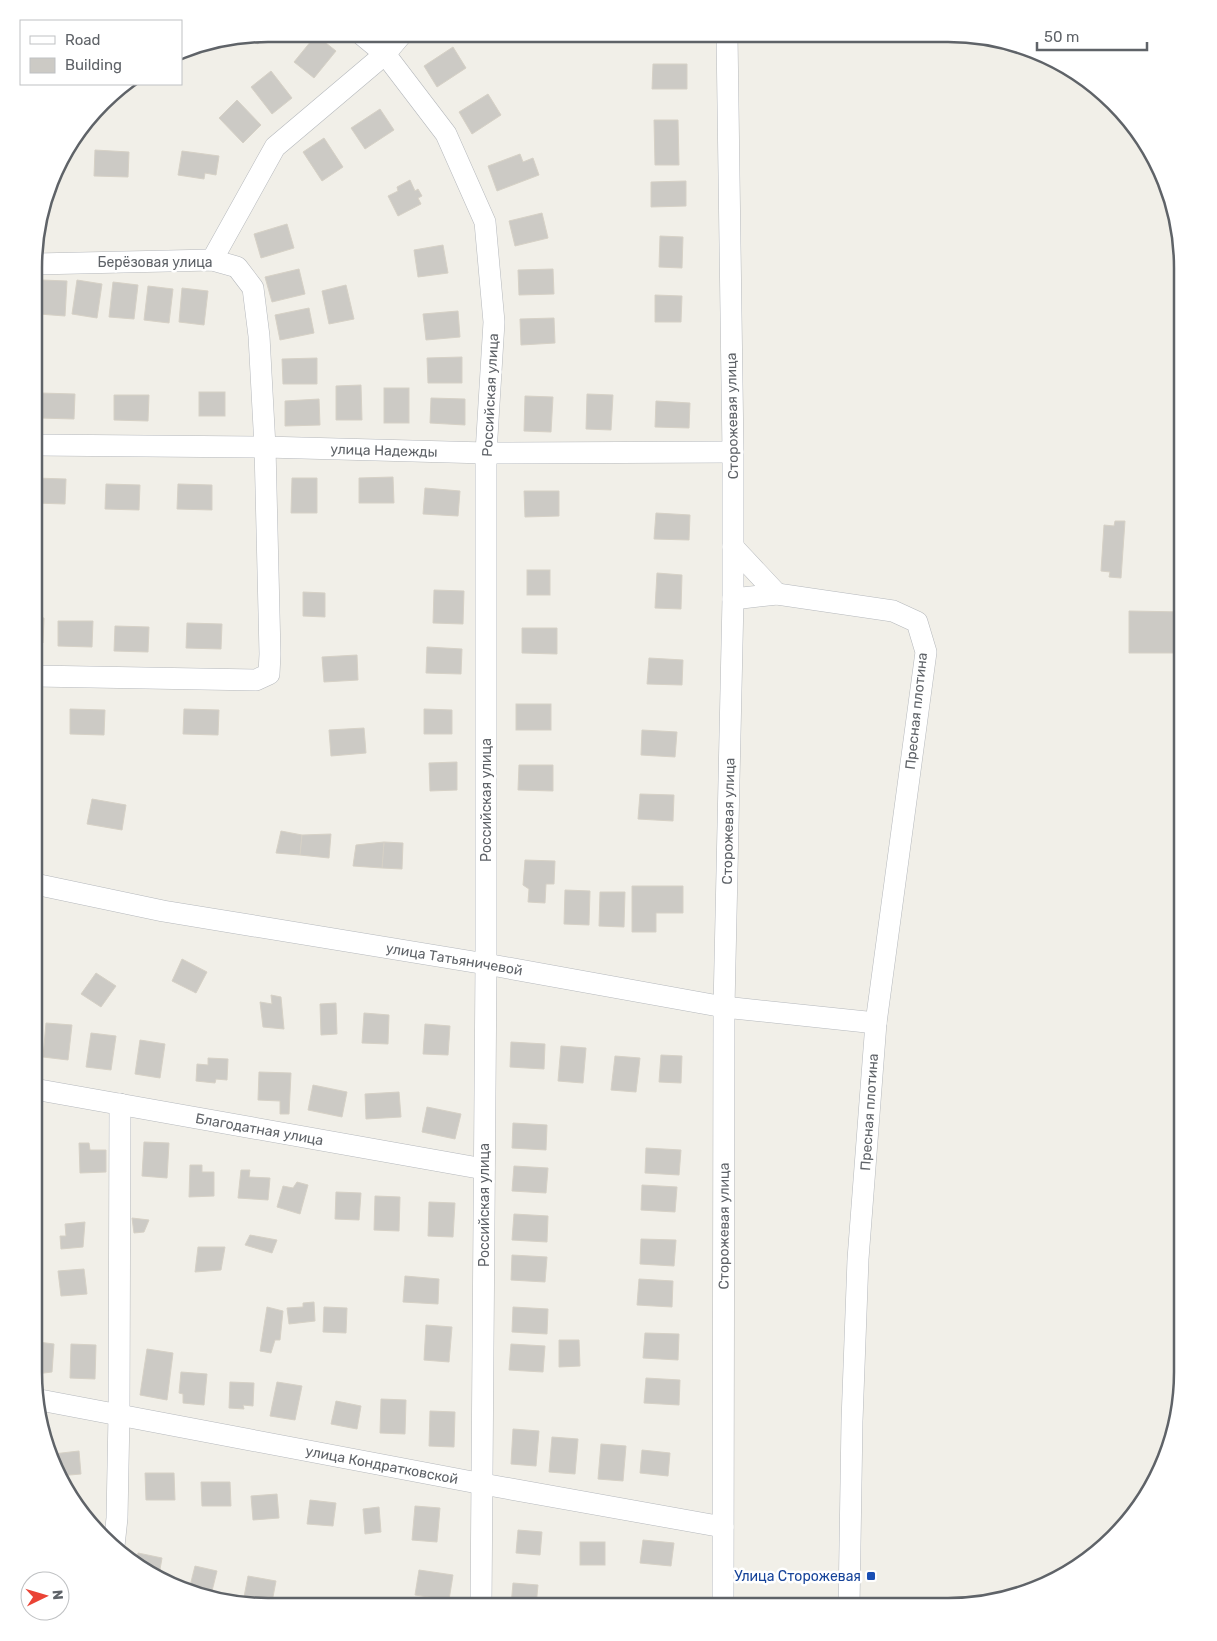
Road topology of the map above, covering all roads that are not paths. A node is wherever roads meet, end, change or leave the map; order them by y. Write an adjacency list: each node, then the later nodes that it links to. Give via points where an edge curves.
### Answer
1 (371, 42): 4 (street, Российская улица)
2 (395, 42): 4 (street)
3 (726, 42): 9 (street, Сторожевая улица)
4 (385, 54): 5 (street, via 275,147); 10 (street, Российская улица, via 446,134 485,222 494,322)
5 (212, 260): 6 (street, Берёзовая улица); 8 (street, Берёзовая улица, via 237,267 253,288)
6 (42, 264)
7 (42, 445): 8 (street, улица Надежды)
8 (265, 447): 10 (street, улица Надежды); 14 (street, Берёзовая улица, via 269,674 256,680)
9 (733, 452): 10 (street, улица Надежды); 11 (street, Сторожевая улица)
10 (486, 453): 16 (street, Российская улица)
11 (733, 547): 12 (street); 13 (street, Сторожевая улица)
12 (777, 594): 13 (street); 18 (street, Пресная плотина, via 893,611 917,622 926,652)
13 (733, 599): 17 (street, Сторожевая улица)
14 (42, 676)
15 (42, 885): 16 (street, улица Татьяничевой, via 163,911)
16 (486, 964): 17 (street, улица Татьяничевой); 21 (street, Российская улица)
17 (724, 1007): 18 (street, улица Татьяничевой); 25 (street, Сторожевая улица)
18 (876, 1023): 29 (street, Пресная плотина, via 858,1259)
19 (42, 1090): 20 (street, Благодатная улица)
20 (120, 1104): 21 (street, Благодатная улица); 23 (street)
21 (484, 1169): 24 (street, Российская улица)
22 (44, 1401): 23 (street, улица Кондратковской)
23 (119, 1415): 24 (street, улица Кондратковской); 26 (street)
24 (483, 1484): 25 (street, улица Кондратковской); 27 (street, Российская улица)
25 (723, 1527): 28 (street, Сторожевая улица)
26 (115, 1537)
27 (481, 1598)
28 (723, 1598)
29 (849, 1598)

